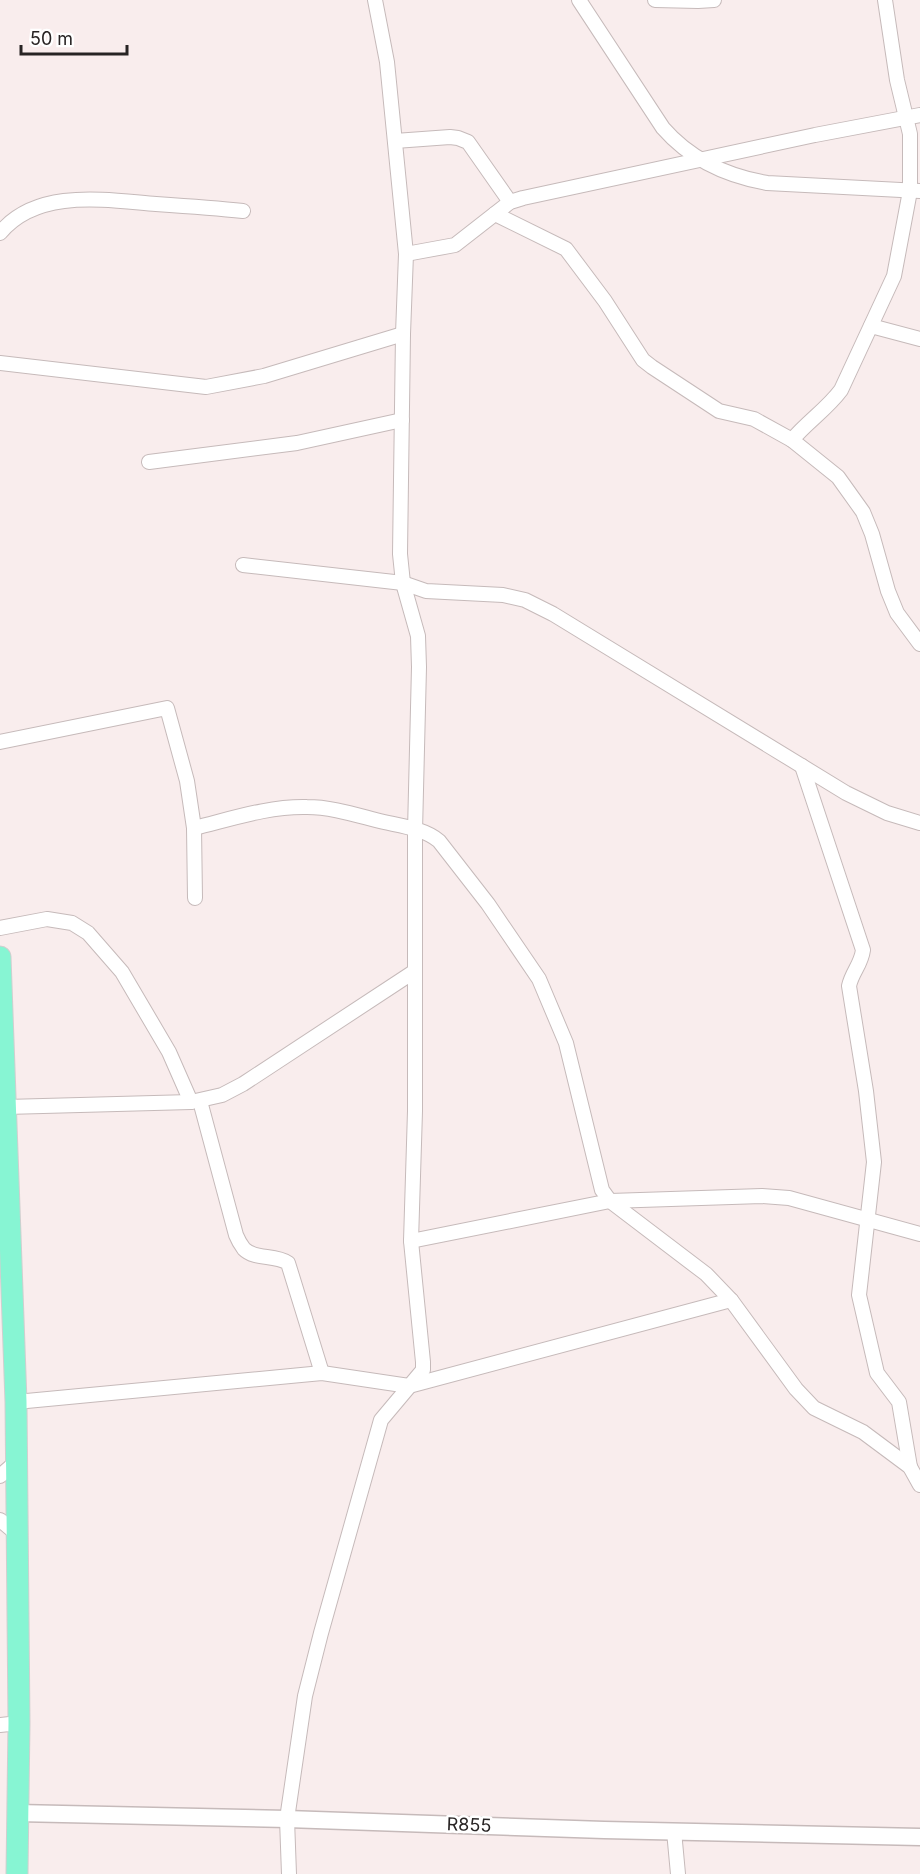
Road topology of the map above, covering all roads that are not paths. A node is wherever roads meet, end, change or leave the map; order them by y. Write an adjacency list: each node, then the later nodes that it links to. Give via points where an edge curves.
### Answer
1 (375, 0): 8 (street, via 387,62)
2 (579, 0): 9 (street, via 663,128)
3 (655, 0): 4 (street)
4 (714, 0)
5 (885, 0): 7 (street)
6 (920, 115): 7 (street)
7 (906, 117): 9 (street); 10 (street)
8 (395, 141): 11 (street, via 450,137 468,142); 15 (street)
9 (700, 159): 10 (street, via 725,172 767,183); 11 (street)
10 (915, 191): 16 (street, via 894,276)
11 (510, 202): 13 (street)
12 (243, 211): 14 (street, via 93,199 60,201 25,212)
13 (495, 214): 15 (street, via 455,245); 21 (street, via 566,249 643,360 652,367 719,411 753,419)
14 (0, 233)
15 (406, 254): 17 (street)
16 (871, 326): 18 (street); 21 (street, via 841,390)
17 (404, 334): 19 (street, via 264,376 206,387); 20 (street)
18 (920, 339)
19 (0, 363)
20 (402, 420): 22 (street, via 297,443); 24 (street)
21 (792, 440): 25 (street, via 838,477 863,512 897,613)
22 (148, 462)
23 (243, 565): 24 (street)
24 (403, 583): 27 (street, via 426,591 525,600); 30 (street, via 418,636)
25 (920, 644)
26 (0, 742): 29 (street, via 167,708 187,781)
27 (802, 766): 28 (street, via 887,813); 38 (street, via 863,950 849,986 874,1162)
28 (920, 823)
29 (194, 828): 30 (street, via 260,812 307,807 327,808); 31 (street)
30 (415, 831): 34 (street); 37 (street, via 431,834 439,842 488,904 539,979 566,1043 602,1190)
31 (195, 897)
32 (0, 928): 35 (street, via 47,920 72,923 88,933 122,972)
33 (0, 957): 36 (main road)
34 (416, 971): 35 (street, via 243,1084); 40 (street)
35 (195, 1102): 36 (street); 43 (street, via 236,1236 245,1251 288,1263)
36 (6, 1107): 41 (main road)
37 (610, 1201): 38 (street, via 762,1196 789,1198); 40 (street); 42 (street, via 706,1274)
38 (868, 1219): 39 (street); 46 (street, via 859,1295 877,1373 899,1402)
39 (920, 1234)
40 (411, 1241): 44 (street, via 423,1370)
41 (6, 1254): 45 (main road)
42 (732, 1300): 44 (street); 46 (street, via 814,1408 863,1432)
43 (322, 1373): 44 (street); 45 (street)
44 (409, 1386): 53 (street, via 381,1420 374,1443 305,1696)
45 (16, 1402): 47 (main road)
46 (910, 1467): 48 (street)
47 (8, 1469): 50 (main road)
48 (920, 1485)
49 (0, 1520): 50 (street)
50 (17, 1534): 51 (main road)
51 (9, 1724): 52 (main road)
52 (17, 1813): 53 (street, R855); 56 (main road)
53 (287, 1819): 54 (street, R855); 57 (street)
54 (674, 1831): 55 (street, R855); 58 (street)
55 (920, 1837)
56 (17, 1874)
57 (290, 1874)
58 (678, 1874)

